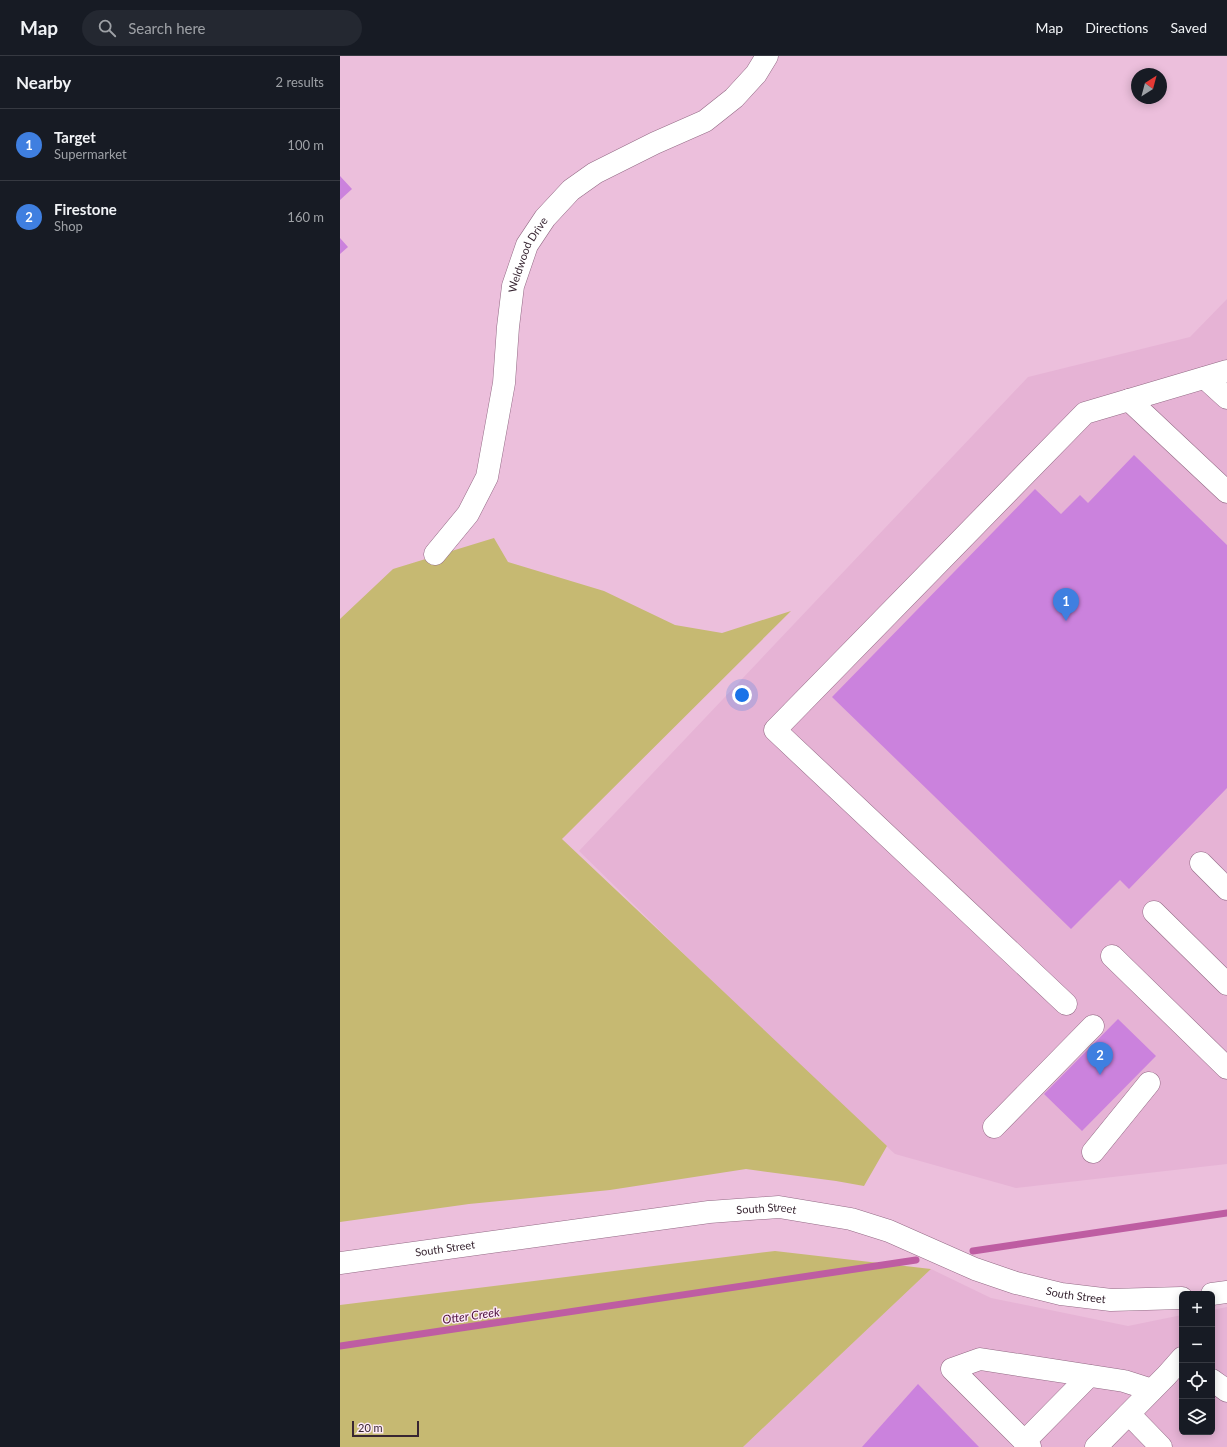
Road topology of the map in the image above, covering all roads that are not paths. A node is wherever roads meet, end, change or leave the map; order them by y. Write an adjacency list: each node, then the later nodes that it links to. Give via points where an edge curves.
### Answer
1 (767, 56): 7 (street, Weldwood Drive, via 756,74 738,93 705,121 595,173 571,190 534,234 527,245 513,286 504,383 487,477 468,514)
2 (1227, 371): 3 (street)
3 (1205, 378): 4 (street); 5 (street)
4 (1227, 398)
5 (1129, 400): 6 (street); 13 (street, via 1085,413 775,730)
6 (1227, 492)
7 (435, 554)
8 (1201, 863): 9 (street)
9 (1227, 889)
10 (1154, 912): 12 (street)
11 (1112, 956): 15 (street)
12 (1227, 984)
13 (1066, 1004)
14 (1093, 1026): 17 (street)
15 (1227, 1068)
16 (1148, 1083): 18 (street)
17 (994, 1128)
18 (1093, 1152)
19 (340, 1263): 22 (street, South Street, via 709,1212 778,1207 851,1219 889,1231 975,1269 1061,1294 1111,1300)
20 (1227, 1292): 21 (street)
21 (1215, 1294)
22 (1179, 1298)
23 (1179, 1361): 26 (street)
24 (1089, 1376): 26 (street); 29 (street); 29 (street, via 980,1359 952,1369)
25 (1215, 1382): 27 (street)
26 (1152, 1390): 28 (street)
27 (1227, 1391)
28 (1129, 1414): 30 (street); 31 (street)
29 (1027, 1444)
30 (1096, 1447)
31 (1161, 1447)

